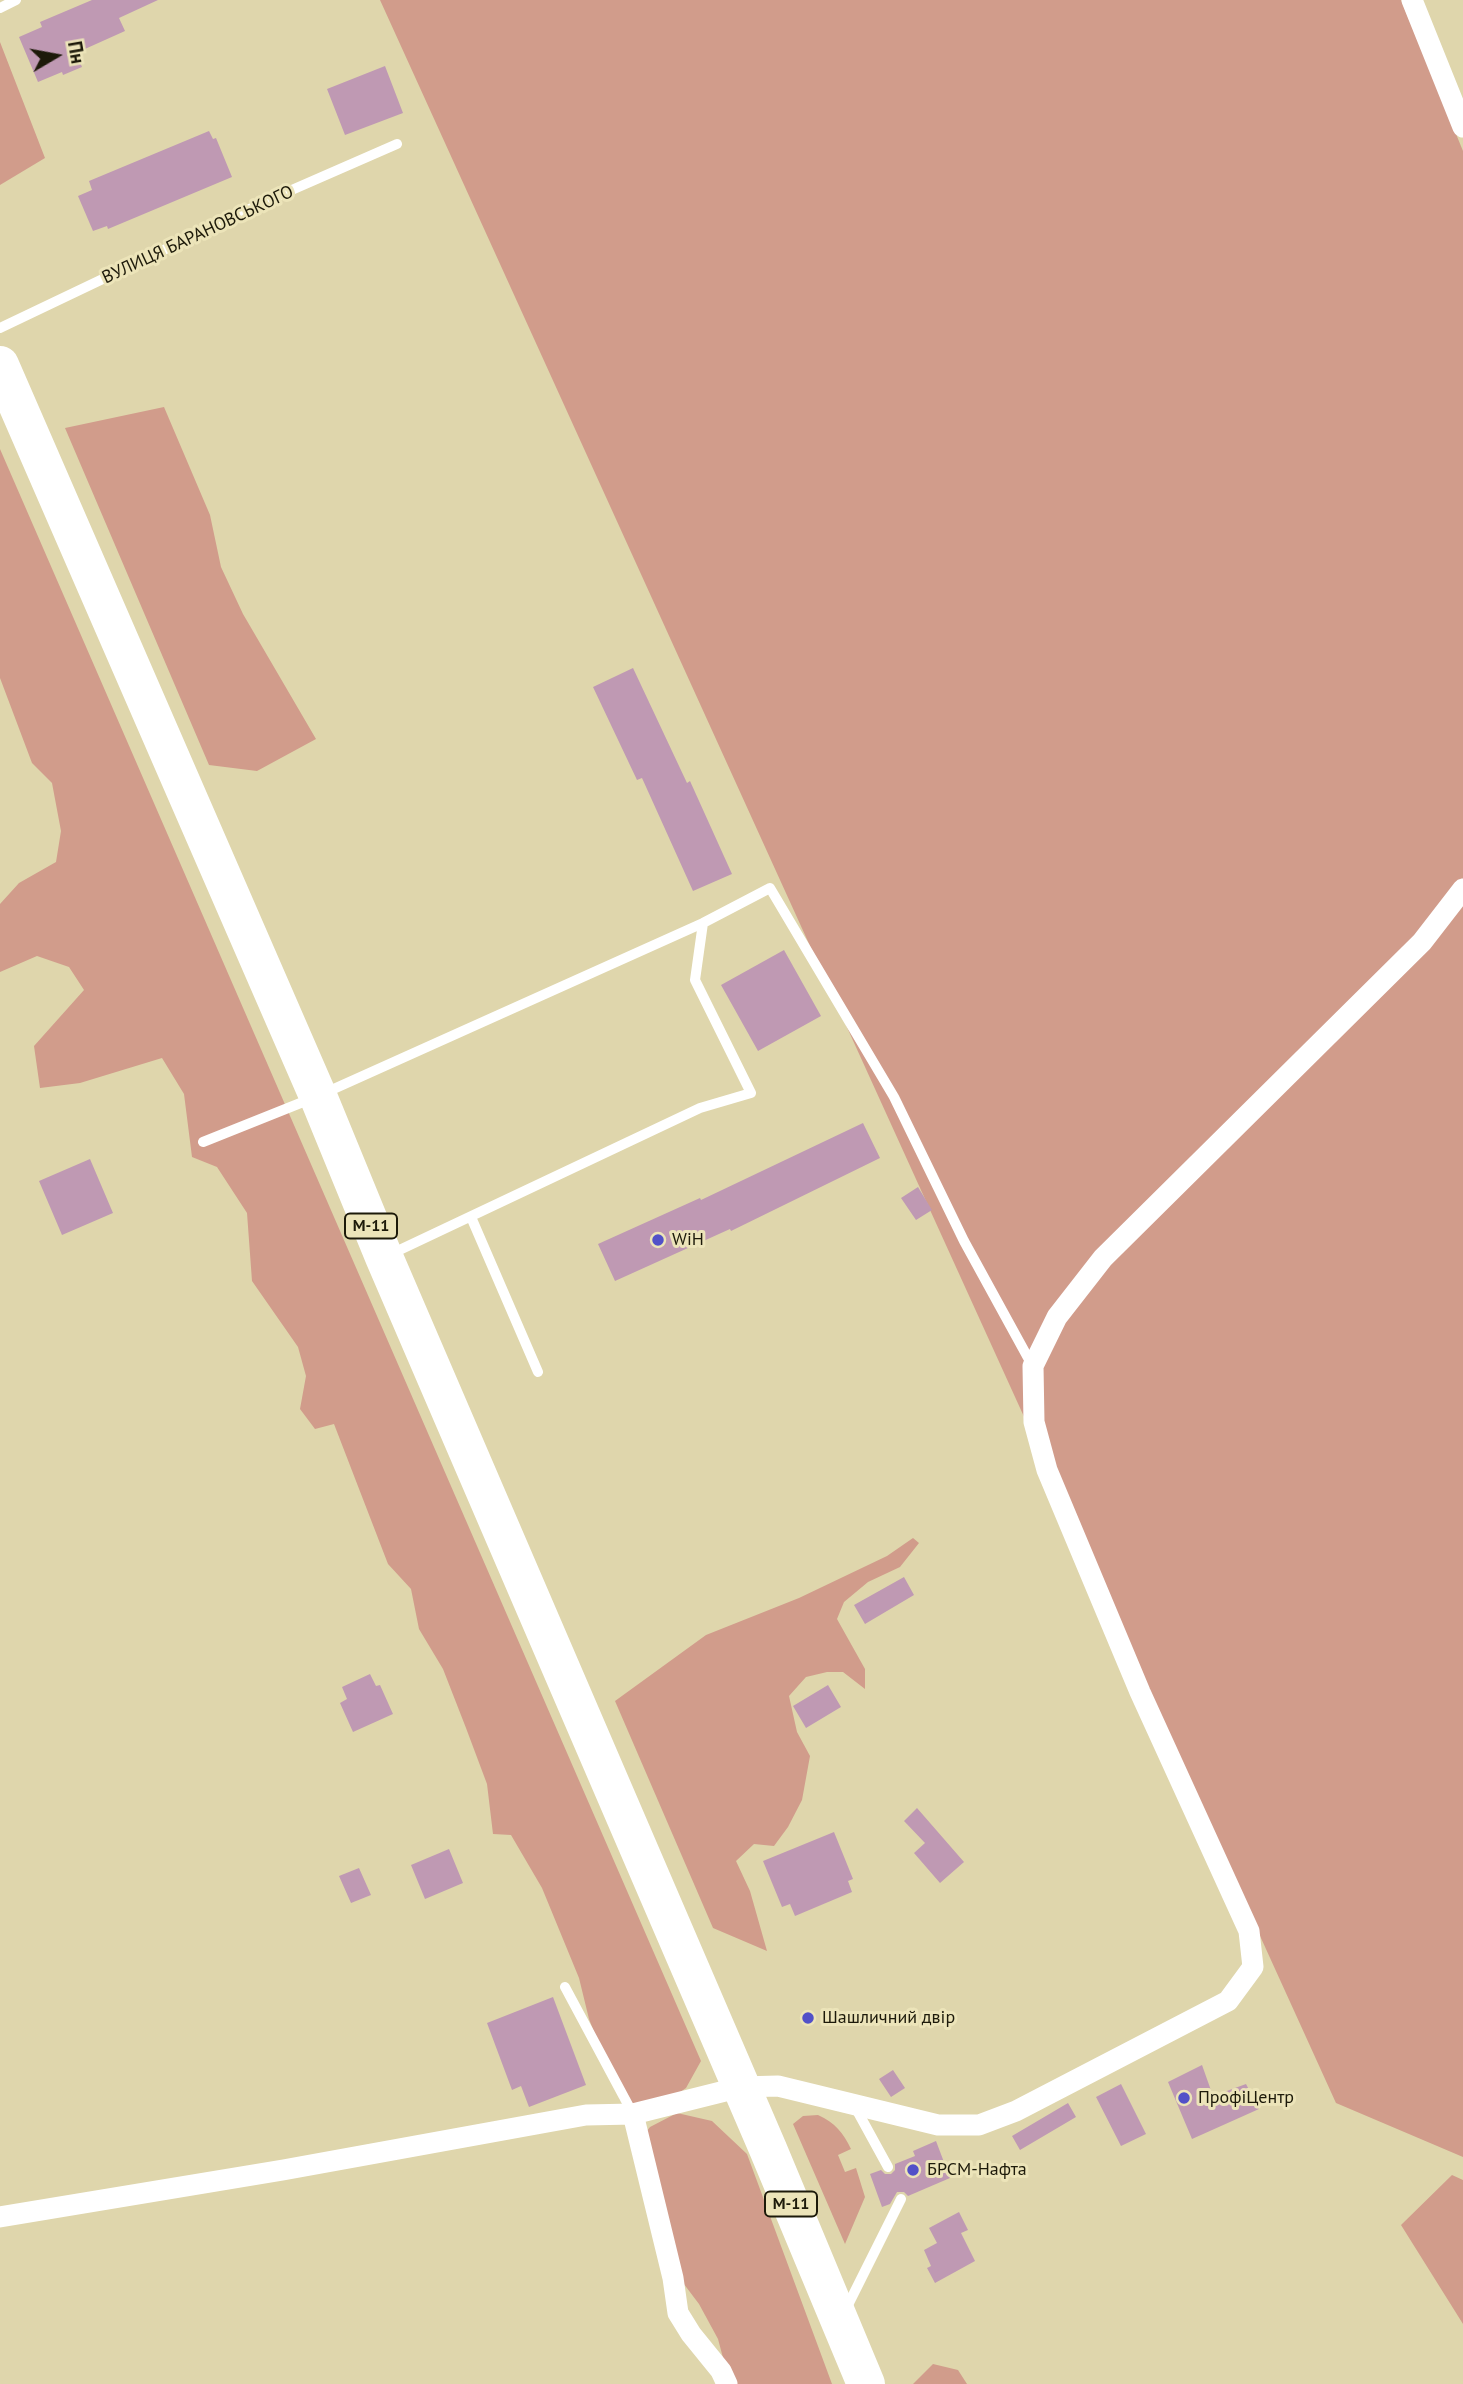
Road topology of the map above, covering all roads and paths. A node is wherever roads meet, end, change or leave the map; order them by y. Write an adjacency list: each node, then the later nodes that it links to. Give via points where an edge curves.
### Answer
1 (16, 0): 3 (lane)
2 (1412, 0): 4 (street)
3 (0, 8)
4 (1463, 127)
5 (397, 144): 6 (lane, ВУЛИЦЯ БАРАНОВСЬКОГО)
6 (0, 328)
7 (0, 365): 10 (highway, М-11)
8 (1463, 889): 14 (street, via 1422,942 1103,1258 1057,1317)
9 (702, 923): 10 (lane); 12 (lane, via 695,980 751,1093 700,1108); 14 (lane, via 770,888 894,1097 964,1241)
10 (318, 1096): 11 (lane); 13 (highway, М-11)
11 (203, 1142)
12 (471, 1217): 13 (lane); 15 (lane)
13 (384, 1257): 17 (highway, М-11)
14 (1033, 1366): 18 (street, via 1034,1422 1047,1470 1140,1692 1249,1931 1252,1967 1228,2001 1016,2111 979,2125 939,2125)
15 (538, 1372)
16 (565, 1987): 19 (lane)
17 (741, 2087): 18 (street, via 778,2086); 19 (street); 23 (highway, М-11)
18 (853, 2103): 20 (lane)
19 (633, 2114): 22 (street, via 586,2115); 24 (street, via 678,2313)
20 (888, 2167)
21 (901, 2199): 23 (lane)
22 (0, 2217)
23 (840, 2321): 25 (highway, М-11)
24 (727, 2384)
25 (866, 2384)

